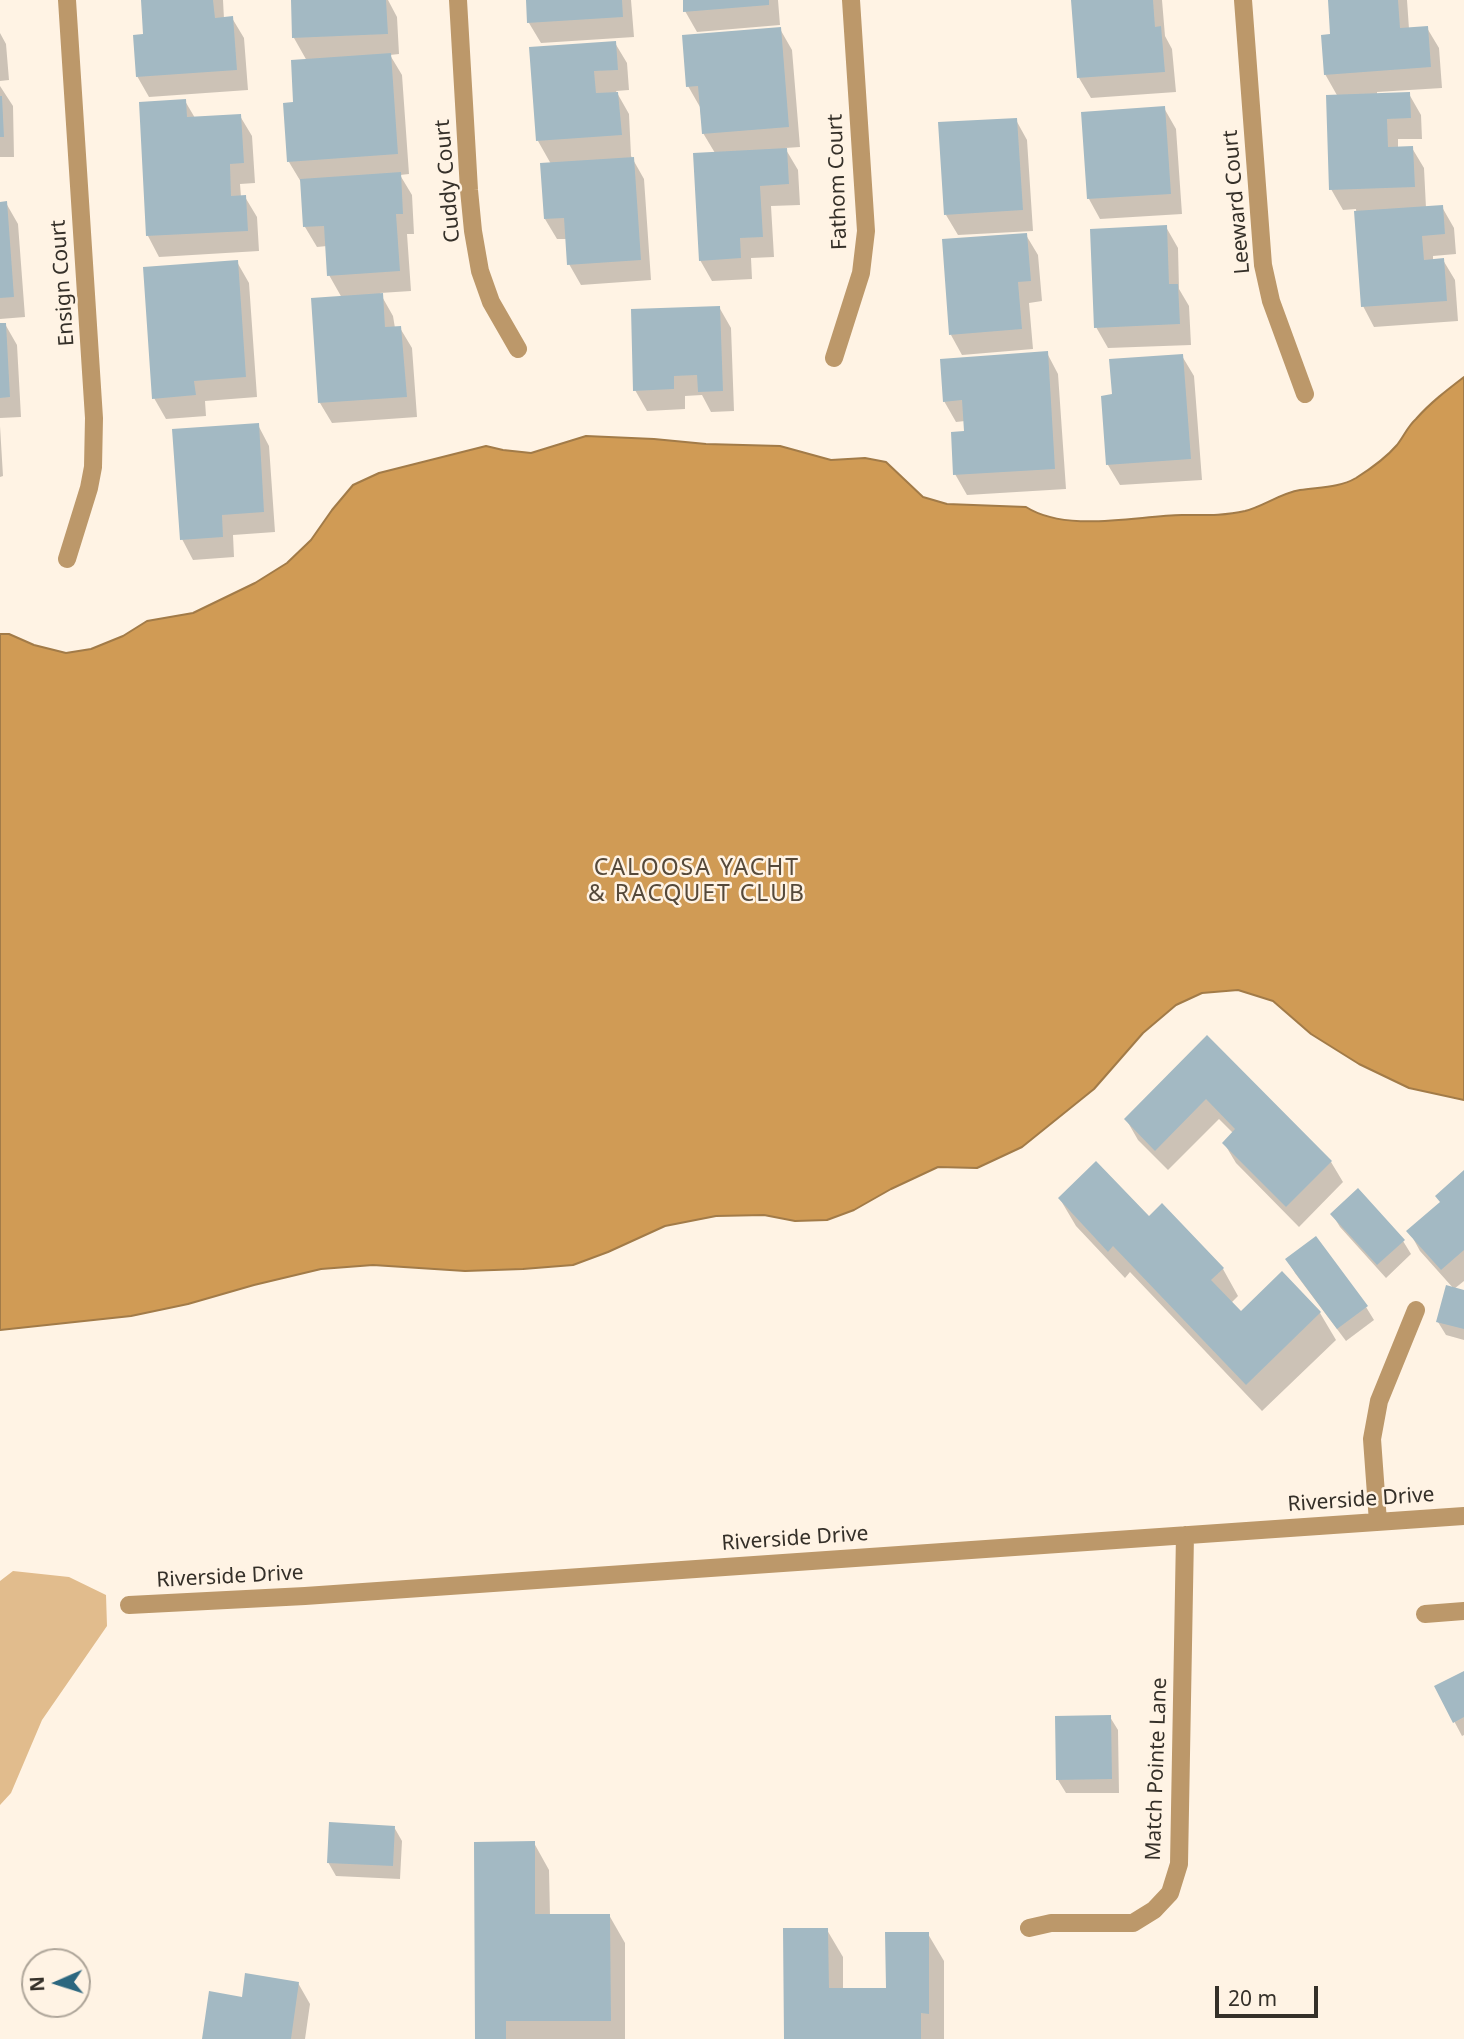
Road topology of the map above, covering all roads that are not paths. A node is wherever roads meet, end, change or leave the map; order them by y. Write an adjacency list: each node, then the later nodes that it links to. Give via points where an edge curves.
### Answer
1 (67, 0): 8 (street, Ensign Court, via 94,428 89,488)
2 (458, 0): 5 (street, Cuddy Court, via 473,231 491,302)
3 (851, 0): 6 (street, Fathom Court, via 866,232 862,273)
4 (1243, 0): 7 (street, Leeward Court, via 1263,265 1271,301)
5 (518, 349)
6 (834, 358)
7 (1305, 394)
8 (66, 559)
9 (1416, 1310): 11 (street, via 1379,1401 1372,1438)
10 (1464, 1516): 11 (street, Riverside Drive)
11 (1378, 1522): 12 (street, Riverside Drive)
12 (1185, 1535): 13 (street, Riverside Drive); 16 (street, Match Pointe Lane, via 1179,1864 1170,1893 1133,1923 1051,1923)
13 (129, 1605)
14 (1464, 1611): 15 (street)
15 (1425, 1614)
16 (1029, 1928)

